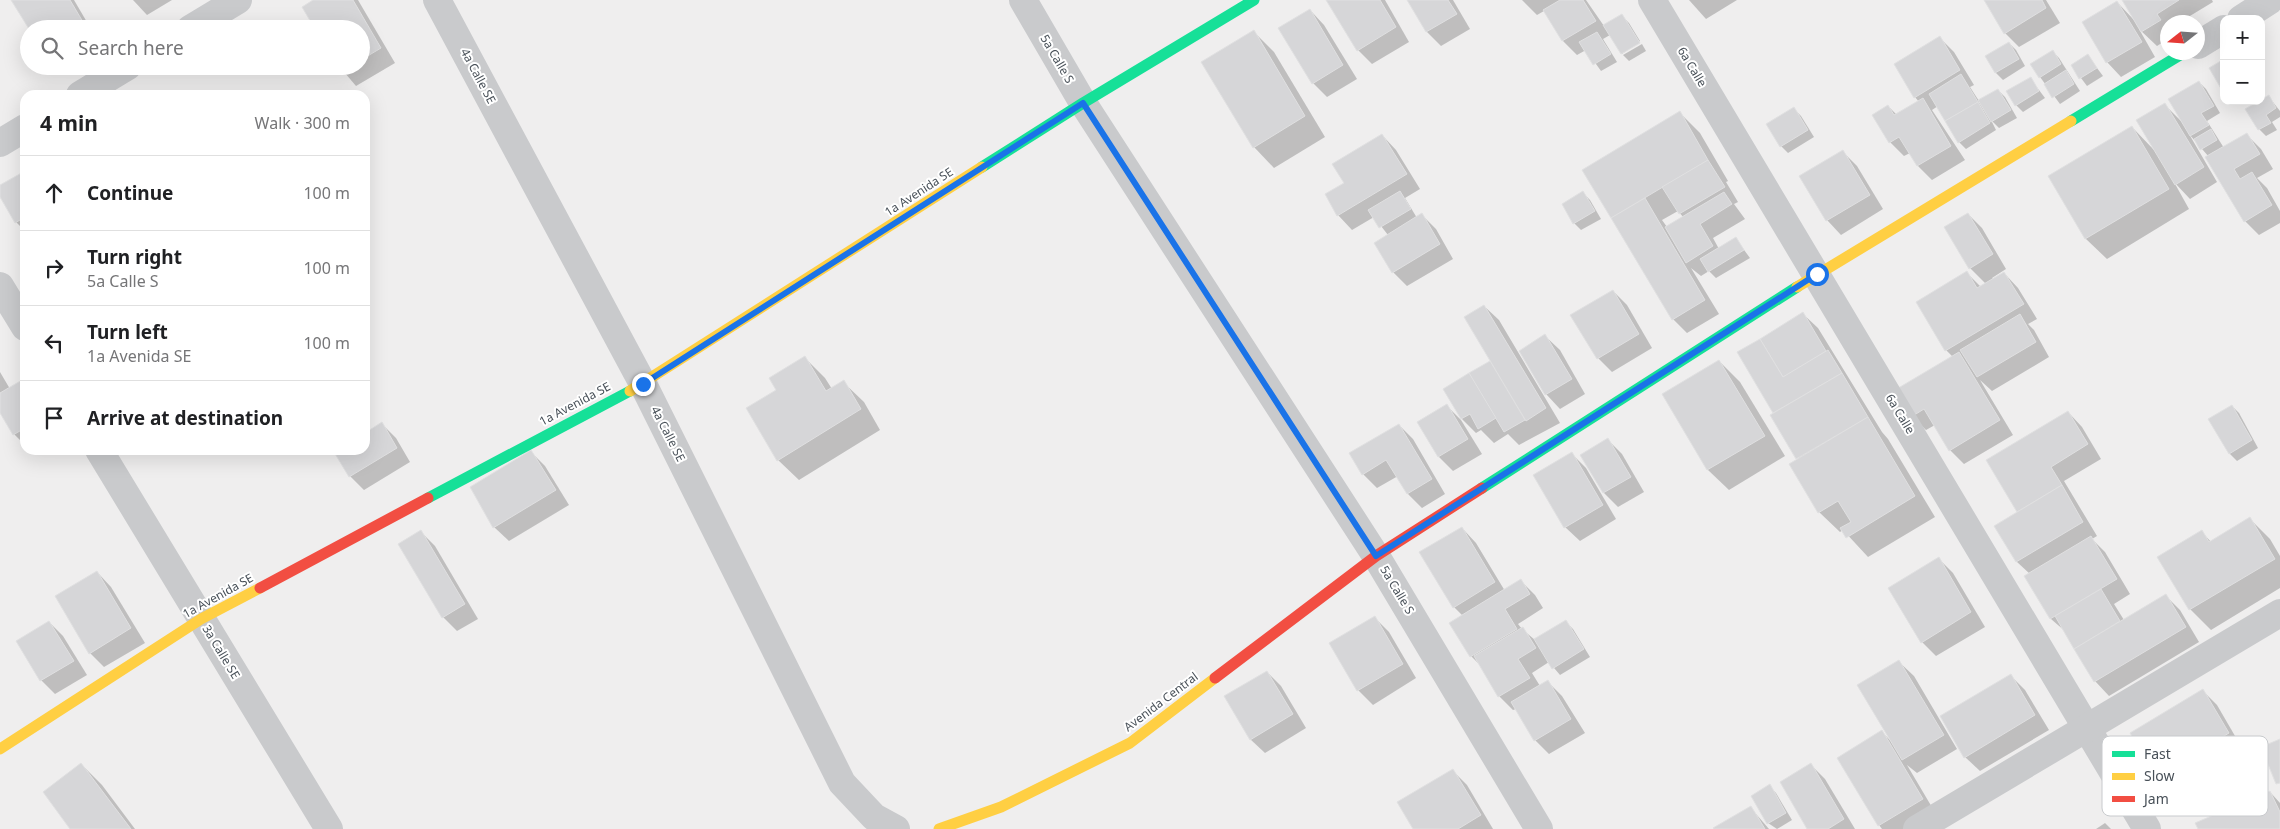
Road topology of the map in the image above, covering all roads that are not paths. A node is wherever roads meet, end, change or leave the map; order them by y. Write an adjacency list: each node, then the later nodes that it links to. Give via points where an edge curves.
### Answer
1 (238, 0): 8 (street)
2 (437, 0): 20 (street, 4a Calle SE)
3 (1023, 0): 14 (street, 5a Calle S)
4 (1254, 0): 14 (street, 1a Avenida SE)
5 (1652, 0): 17 (street, 6a Calle)
6 (2272, 7): 7 (street)
7 (2251, 15)
8 (205, 20)
9 (2220, 31): 10 (street)
10 (2205, 41)
11 (2172, 60): 17 (street, Avenida Central)
12 (113, 75): 13 (street)
13 (88, 90)
14 (1083, 103): 20 (street, 1a Avenida SE); 22 (street, 5a Calle S)
15 (20, 131): 16 (street)
16 (0, 144)
17 (1817, 274): 22 (street, Avenida Central); 25 (street, 6a Calle)
18 (0, 286): 19 (street)
19 (20, 320)
20 (643, 384): 24 (street, 1a Avenida SE); 30 (street, 4a Calle SE, via 842,783 874,817)
21 (102, 455): 24 (street, 3a Calle SE)
22 (1376, 556): 31 (street, Avenida Central, via 1130,743 1000,807); 32 (street, 5a Calle S)
23 (2280, 613): 25 (street)
24 (201, 619): 26 (street, 1a Avenida SE); 29 (street, 3a Calle SE)
25 (2087, 728): 27 (street, 6a Calle); 33 (street)
26 (0, 749)
27 (2102, 753)
28 (2139, 816): 34 (street, 6a Calle)
29 (329, 829)
30 (896, 829)
31 (939, 829)
32 (1539, 829)
33 (1917, 829)
34 (2147, 829)

